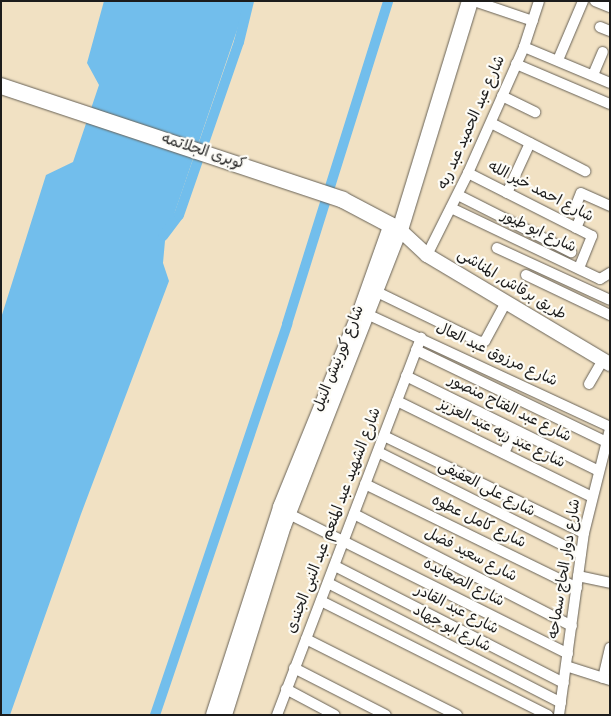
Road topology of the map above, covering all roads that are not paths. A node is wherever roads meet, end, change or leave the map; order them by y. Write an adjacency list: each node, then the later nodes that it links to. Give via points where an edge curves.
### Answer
1 (460, 1): 26 (main road, شارع كورنيش النيل)
2 (472, 1): 7 (street); 26 (main road, شارع كورنيش النيل)
3 (540, 1): 7 (street, شارع عبد الحميد عبد ربه)
4 (583, 1): 10 (street)
5 (595, 1): 6 (street)
6 (610, 7)
7 (533, 21): 8 (street, شارع عبد الحميد عبد ربه)
8 (524, 47): 10 (street); 11 (street, شارع عبد الحميد عبد ربه)
9 (603, 52): 12 (street)
10 (558, 60): 12 (street)
11 (516, 64): 15 (street, شارع عبد الحميد عبد ربه); 16 (street)
12 (593, 75): 13 (street)
13 (610, 83)
14 (1, 86): 26 (main road, كوبرى الجلاتمه, via 360,208)
15 (502, 96): 17 (street); 18 (street, شارع عبد الحميد عبد ربه)
16 (610, 104)
17 (535, 112)
18 (490, 122): 19 (street); 21 (street, شارع عبد الحميد عبد ربه)
19 (530, 143): 20 (street); 22 (street)
20 (585, 171)
21 (468, 174): 22 (street, شارع احمد خير الله); 23 (street, شارع عبد الحميد عبد ربه)
22 (507, 193): 27 (street, شارع احمد خير الله)
23 (458, 194): 25 (street, شارع عبد الحميد عبد ربه); 29 (street)
24 (610, 206): 27 (street, via 582,193 574,210 581,217)
25 (451, 208): 30 (street, شارع عبد الحميد عبد ربه); 31 (street, شارع ابو طيور)
26 (396, 227): 30 (main road, طريق برقاش, المناشى); 34 (main road, شارع كورنيش النيل); 41 (main road, شارع كورنيش النيل)
27 (576, 228): 31 (street, شارع احمد خير الله, via 593,237)
28 (497, 248): 35 (street)
29 (571, 252)
30 (427, 254): 36 (main road, طريق برقاش, المناشى)
31 (579, 269): 32 (street, شارع ابو طيور, via 600,279)
32 (610, 274)
33 (526, 275): 38 (street)
34 (378, 292): 36 (street, via 480,342 485,341); 37 (main road, شارع كورنيش النيل)
35 (610, 300)
36 (506, 302): 42 (main road, طريق برقاش, المناشى)
37 (368, 315): 39 (street, شارع مرزوق عبد العال); 41 (main road, شارع كورنيش النيل)
38 (610, 315)
39 (421, 338): 40 (street, شارع الشهيد عبد المنعم عبد النبى الجندى); 46 (street, شارع مرزوق عبد العال)
40 (416, 350): 43 (street, شارع الشهيد عبد المنعم عبد النبى الجندى); 49 (street)
41 (345, 361): 54 (main road, شارع كورنيش النيل)
42 (606, 362): 44 (street)
43 (406, 376): 45 (street, شارع الشهيد عبد المنعم عبد النبى الجندى); 52 (street, شارع عبد الفتاح منصور)
44 (589, 384)
45 (397, 400): 47 (street, شارع الشهيد عبد المنعم عبد النبى الجندى); 51 (street, شارع عبد ربه عبد العزيز)
46 (610, 428): 49 (street, شارع دوار الحاج سماحه)
47 (384, 436): 50 (street, شارع الشهيد عبد المنعم عبد النبى الجندى); 58 (street)
48 (512, 436): 51 (street)
49 (606, 442): 52 (street, شارع دوار الحاج سماحه)
50 (378, 452): 53 (street, شارع الشهيد عبد المنعم عبد النبى الجندى); 60 (street, شارع على العفيفى)
51 (504, 453): 55 (street, شارع عبد ربه عبد العزيز)
52 (599, 471): 55 (street, شارع دوار الحاج سماحه)
53 (366, 484): 57 (street, شارع الشهيد عبد المنعم عبد النبى الجندى); 65 (street, شارع كامل عطوه)
54 (290, 494): 56 (main road, شارع كورنيش النيل); 77 (main road, شارع كورنيش النيل)
55 (592, 497): 58 (street, شارع دوار الحاج سماحه)
56 (289, 514): 59 (street, شارع الصعايده); 78 (main road, شارع كورنيش النيل)
57 (354, 514): 59 (street, شارع الشهيد عبد المنعم عبد النبى الجندى); 67 (street, شارع سعيد فضل)
58 (584, 533): 60 (street, شارع دوار الحاج سماحه)
59 (344, 542): 61 (street, شارع الشهيد عبد المنعم عبد النبى الجندى); 70 (street, شارع الصعايده)
60 (581, 554): 62 (street, شارع دوار الحاج سماحه)
61 (335, 566): 63 (street, شارع الشهيد عبد المنعم عبد النبى الجندى); 74 (street, شارع عبد القادر)
62 (578, 576): 64 (street); 65 (street, شارع دوار الحاج سماحه)
63 (328, 583): 66 (street, شارع الشهيد عبد المنعم عبد النبى الجندى); 76 (street, شارع ابو جهاد)
64 (610, 584)
65 (577, 588): 67 (street, شارع دوار الحاج سماحه)
66 (321, 601): 68 (street, شارع الشهيد عبد المنعم عبد النبى الجندى); 83 (street)
67 (572, 626): 70 (street, شارع دوار الحاج سماحه)
68 (306, 639): 72 (street, شارع الشهيد عبد المنعم عبد النبى الجندى); 82 (street)
69 (610, 648): 73 (street)
70 (568, 654): 71 (street, شارع دوار الحاج سماحه)
71 (566, 666): 73 (street); 74 (street, شارع دوار الحاج سماحه)
72 (294, 668): 75 (street, شارع الشهيد عبد المنعم عبد النبى الجندى); 81 (street)
73 (606, 679)
74 (564, 683): 76 (street, شارع دوار الحاج سماحه)
75 (286, 689): 79 (street, شارع الشهيد عبد المنعم عبد النبى الجندى); 80 (street)
76 (561, 703): 84 (street, شارع دوار الحاج سماحه)
77 (213, 715)
78 (225, 715)
79 (277, 715)
80 (335, 715)
81 (386, 715)
82 (457, 715)
83 (548, 715)
84 (559, 715)

